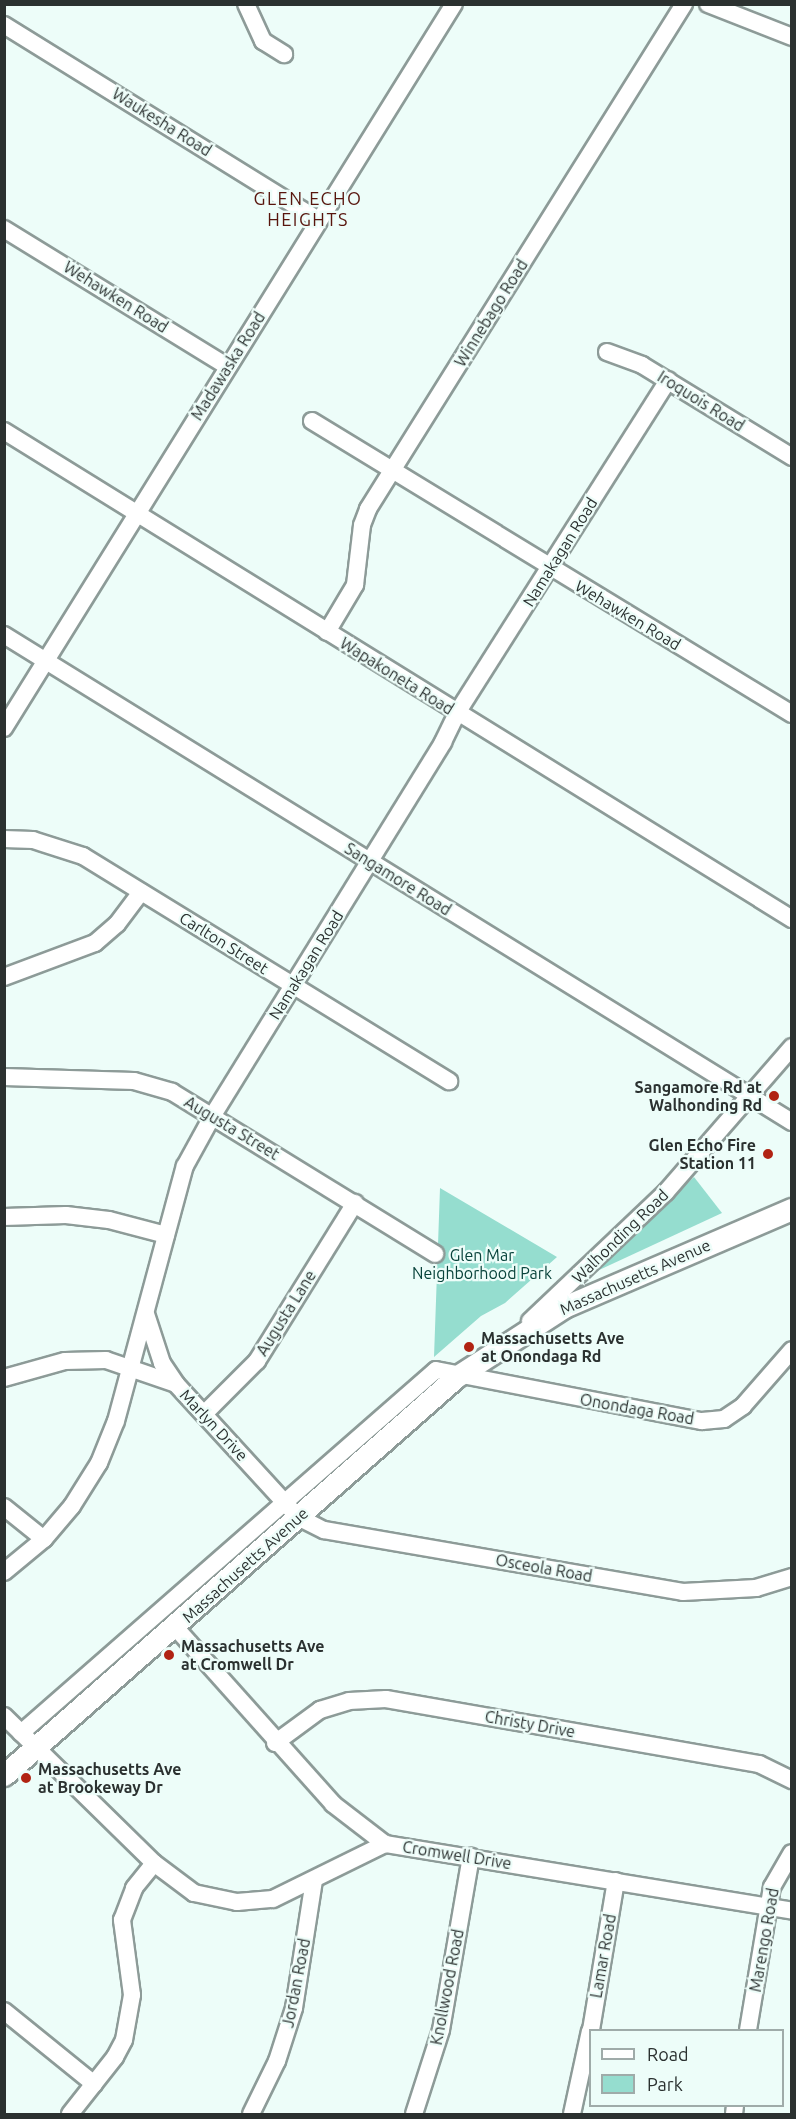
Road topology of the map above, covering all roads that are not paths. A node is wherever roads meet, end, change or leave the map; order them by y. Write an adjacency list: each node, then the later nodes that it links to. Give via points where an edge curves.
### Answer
1 (246, 4): 7 (street, via 248,16 263,41)
2 (454, 4): 8 (street, Madawaska Road)
3 (684, 4): 16 (street, Winnebago Road)
4 (708, 4): 6 (street)
5 (4, 25): 8 (street, Waukesha Road)
6 (792, 37)
7 (284, 54)
8 (318, 220): 11 (street, Madawaska Road)
9 (4, 229): 11 (street, Wehawken Road)
10 (608, 352): 12 (street, Iroquois Road)
11 (227, 366): 17 (street, Madawaska Road)
12 (668, 380): 15 (street, Iroquois Road); 18 (street, Namakagan Road)
13 (312, 421): 16 (street, Wehawken Road)
14 (4, 431): 17 (street, Wapakoneta Road)
15 (792, 457)
16 (393, 471): 18 (street, Wehawken Road); 19 (street, Winnebago Road, via 368,509 362,525 355,585)
17 (137, 514): 19 (street, Wapakoneta Road); 21 (street, Madawaska Road)
18 (550, 567): 22 (street, Namakagan Road); 23 (street, Wehawken Road)
19 (327, 632): 22 (street, Wapakoneta Road)
20 (4, 635): 21 (street, Sangamore Road)
21 (47, 662): 24 (street, Madawaska Road); 26 (street, Sangamore Road)
22 (457, 713): 26 (street, Namakagan Road); 28 (street, Wapakoneta Road)
23 (792, 714)
24 (4, 728)
25 (4, 839): 27 (street, Carlton Street, via 53,844 83,856)
26 (370, 862): 30 (street, Namakagan Road); 34 (street, Sangamore Road)
27 (141, 892): 29 (street, via 117,924 94,943); 30 (street, Carlton Street)
28 (792, 919)
29 (4, 977)
30 (293, 986): 33 (street, Carlton Street); 35 (street, Namakagan Road)
31 (792, 1047): 34 (street, Walhonding Road)
32 (4, 1077): 35 (street, Augusta Street, via 134,1081 172,1092)
33 (449, 1081)
34 (750, 1096): 36 (street, Sangamore Road); 43 (street, Walhonding Road, via 666,1192)
35 (213, 1115): 37 (street, Augusta Street); 40 (street, Namakagan Road, via 185,1166)
36 (792, 1122)
37 (355, 1203): 41 (street, Augusta Street); 49 (street, Augusta Lane, via 257,1361)
38 (792, 1209): 43 (main road, Massachusetts Avenue, via 564,1307)
39 (4, 1216): 40 (street, via 98,1219)
40 (166, 1235): 42 (street, Namakagan Road)
41 (435, 1254)
42 (146, 1313): 45 (street, Namakagan Road); 48 (street, via 162,1363)
43 (512, 1338): 46 (main road, Massachusetts Avenue)
44 (792, 1350): 46 (street, Onondaga Road, via 742,1406 724,1419 702,1421)
45 (131, 1368): 47 (street, Marlyn Drive, via 106,1360 65,1361); 48 (street, Marlyn Drive); 53 (street, Namakagan Road, via 99,1463 72,1506)
46 (456, 1377): 50 (street, Massachusetts Avenue, via 436,1370); 52 (main road, Massachusetts Avenue)
47 (4, 1378)
48 (176, 1384): 49 (street, Marlyn Drive)
49 (205, 1413): 50 (street, Marlyn Drive)
50 (284, 1501): 52 (street, Marlyn Drive); 58 (street, Massachusetts Avenue)
51 (4, 1507): 53 (street)
52 (298, 1517): 55 (street, Osceola Road, via 324,1530 683,1592 756,1588); 56 (main road, Massachusetts Avenue)
53 (44, 1539): 54 (street, Namakagan Road)
54 (4, 1572)
55 (792, 1577)
56 (175, 1627): 59 (street, Cromwell Drive); 60 (main road, Massachusetts Avenue)
57 (4, 1716): 58 (street)
58 (21, 1733): 60 (street)
59 (275, 1743): 62 (street, Christy Drive, via 320,1710 370,1698 759,1764); 63 (street, Cromwell Drive, via 333,1804)
60 (36, 1748): 61 (main road, Massachusetts Avenue); 66 (street)
61 (4, 1775)
62 (792, 1780)
63 (386, 1844): 65 (street, Cromwell Drive); 67 (street)
64 (792, 1854): 69 (street, Marengo Road, via 772,1887)
65 (471, 1857): 68 (street, Cromwell Drive); 78 (street, Knollwood Road, via 441,2030)
66 (154, 1863): 67 (street, via 194,1893 237,1902 273,1899); 75 (street, via 134,1888 122,1920 131,2016 116,2057)
67 (314, 1880): 77 (street, Jordan Road, via 294,2008 277,2061)
68 (616, 1881): 69 (street, Cromwell Drive); 72 (street, Lamar Road)
69 (769, 1907): 70 (street, Cromwell Drive); 73 (street, Marengo Road)
70 (792, 1911)
71 (4, 2011): 75 (street)
72 (591, 2029)
73 (748, 2029)
74 (589, 2040): 79 (street, Lamar Road)
75 (94, 2084): 76 (street)
76 (70, 2115)
77 (251, 2115)
78 (414, 2115)
79 (572, 2115)

